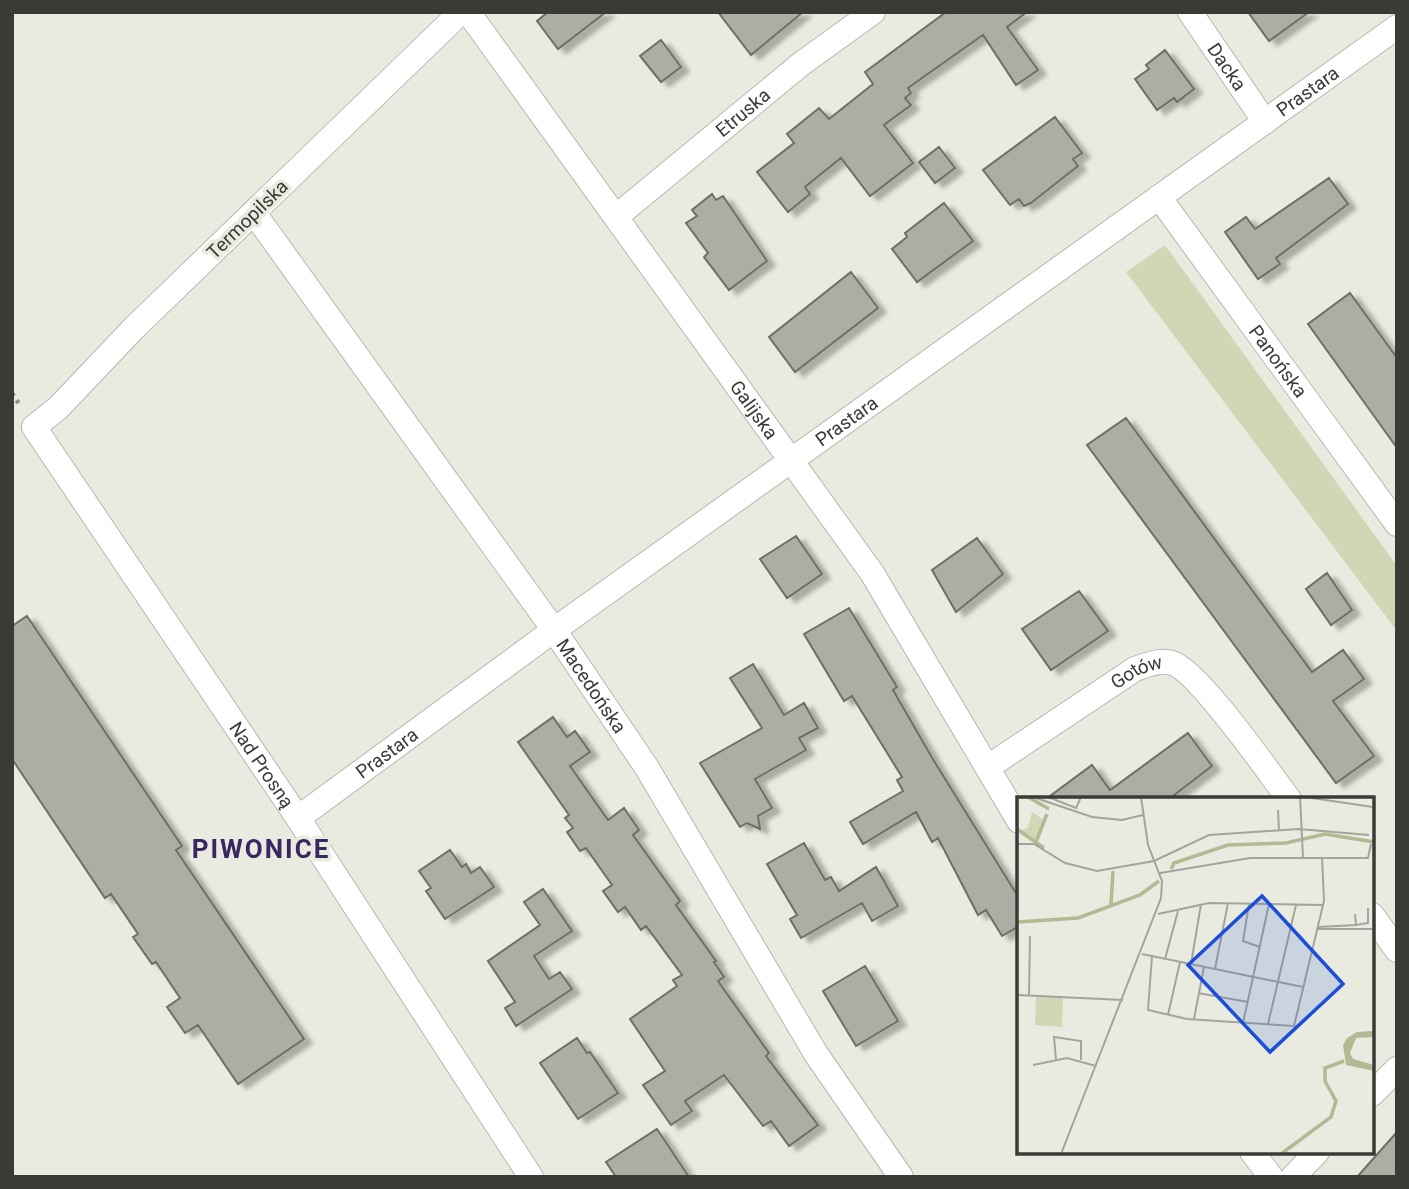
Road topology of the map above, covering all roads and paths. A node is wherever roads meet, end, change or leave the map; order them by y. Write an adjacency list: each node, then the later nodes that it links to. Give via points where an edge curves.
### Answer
1 (461, 12): 8 (street, Termopilska)
2 (468, 12): 9 (street, Galijska)
3 (873, 12): 9 (street, Etruska, via 801,64)
4 (1190, 12): 6 (street, Dacka)
5 (1397, 27): 6 (street, Prastara)
6 (1265, 122): 7 (street, Prastara)
7 (1159, 197): 11 (street, Prastara); 12 (street, Panońska)
8 (254, 213): 10 (street, Termopilska); 13 (street, Macedońska)
9 (617, 216): 11 (street, Galijska)
10 (34, 427): 16 (street, Nad Prosną)
11 (792, 460): 13 (street, Prastara); 14 (street, Galijska, via 872,573)
12 (1397, 524)
13 (554, 630): 16 (street, Prastara); 25 (street, Macedońska, via 647,768 816,1054)
14 (988, 767): 15 (street, Gotów, via 1135,669 1173,663 1202,687); 17 (street, Galijska)
15 (1287, 797)
16 (298, 818): 24 (street, Nad Prosną)
17 (1017, 818)
18 (1374, 918): 19 (street)
19 (1397, 950)
20 (1397, 1069): 21 (street)
21 (1374, 1092)
22 (1254, 1154): 26 (street)
23 (1315, 1154): 27 (street)
24 (531, 1177)
25 (901, 1177)
26 (1271, 1177)
27 (1293, 1177)

